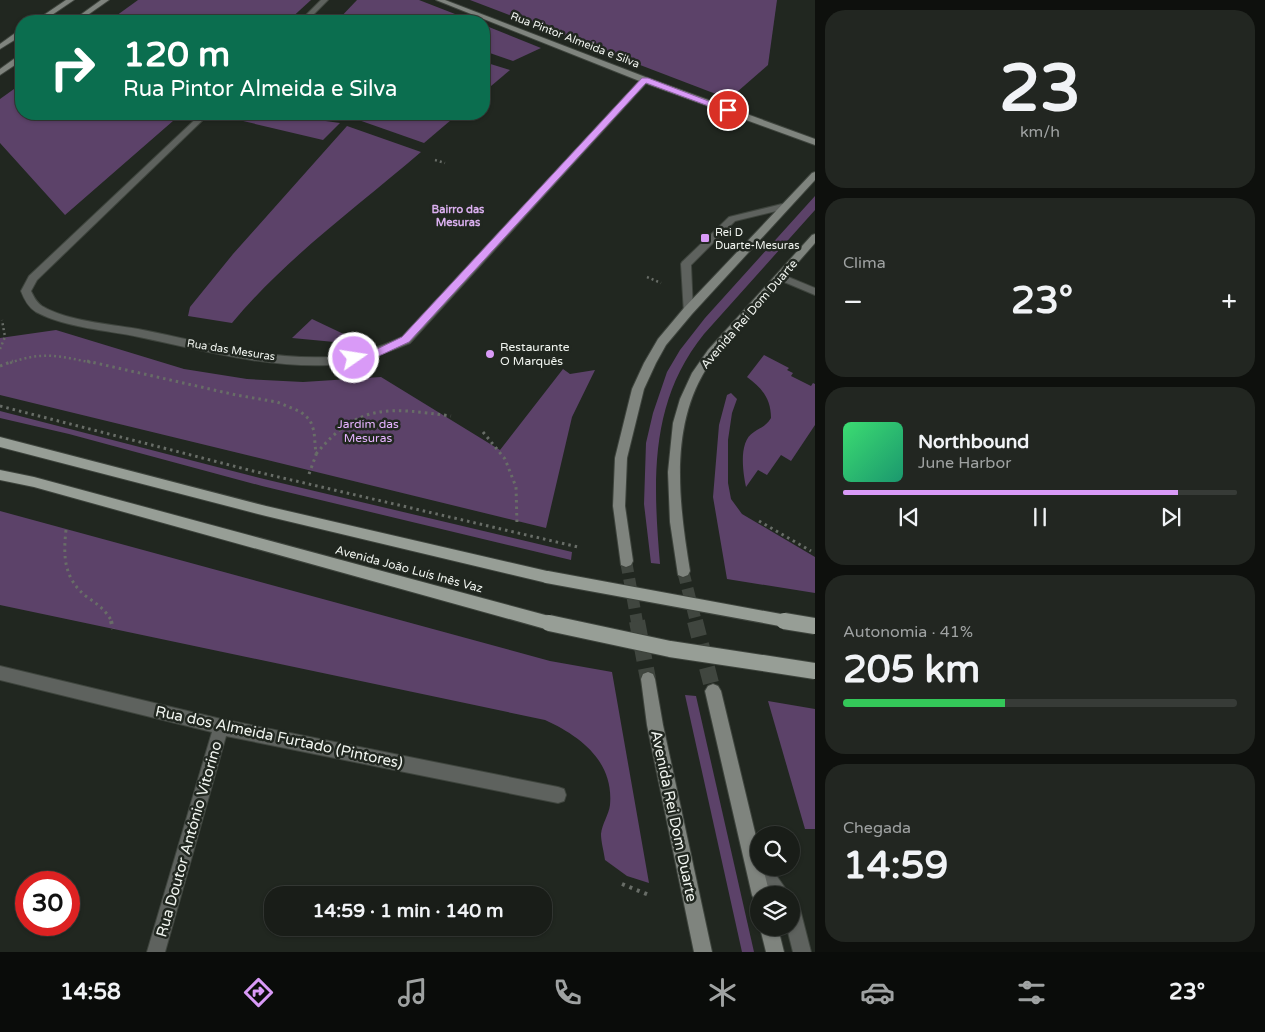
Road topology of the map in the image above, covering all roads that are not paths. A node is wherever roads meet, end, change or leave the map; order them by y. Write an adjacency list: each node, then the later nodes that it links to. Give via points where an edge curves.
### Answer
1 (71, 0): 5 (main road)
2 (106, 0): 6 (main road)
3 (325, 0): 7 (street)
4 (439, 0): 8 (main road, Rua Pintor Almeida e Silva)
5 (48, 15)
6 (84, 15)
7 (309, 15)
8 (478, 15)
9 (490, 20): 14 (main road, Rua Pintor Almeida e Silva)
10 (15, 37): 11 (main road)
11 (0, 47)
12 (15, 62): 13 (main road)
13 (0, 73)
14 (645, 80): 15 (street, Rua das Mesuras, via 406,340 378,353 354,358 319,361 267,358 87,323 41,310 30,302 26,291 33,278); 16 (main road, Rua Pintor Almeida e Silva)
15 (199, 120)
16 (815, 142)
17 (815, 175): 18 (main road)
18 (786, 206): 22 (main road); 22 (street, via 732,219 686,264)
19 (815, 237): 20 (main road, Avenida Rei Dom Duarte)
20 (781, 277): 21 (street); 26 (main road, Avenida Rei Dom Duarte, via 711,354 696,376 686,404 676,439 673,476)
21 (815, 292)
22 (688, 310): 25 (main road, via 650,363 630,417 621,458 619,506)
23 (0, 442): 27 (main road, Avenida João Luís Inês Vaz, bridge, via 266,511 546,577)
24 (0, 475): 28 (main road, Avenida João Luís Inês Vaz, bridge, via 549,623 670,649)
25 (626, 561)
26 (683, 571)
27 (815, 626)
28 (815, 671)
29 (0, 673): 32 (street, Rua dos Almeida Furtado (Pintores))
30 (648, 679): 38 (main road, Avenida Rei Dom Duarte)
31 (713, 691): 34 (main road)
32 (222, 727): 33 (street, Rua dos Almeida Furtado (Pintores)); 37 (street, Rua Doutor António Vitorino)
33 (558, 795)
34 (750, 836)
35 (771, 936): 39 (main road)
36 (798, 936): 40 (street)
37 (156, 952)
38 (703, 952)
39 (775, 952)
40 (802, 952)

